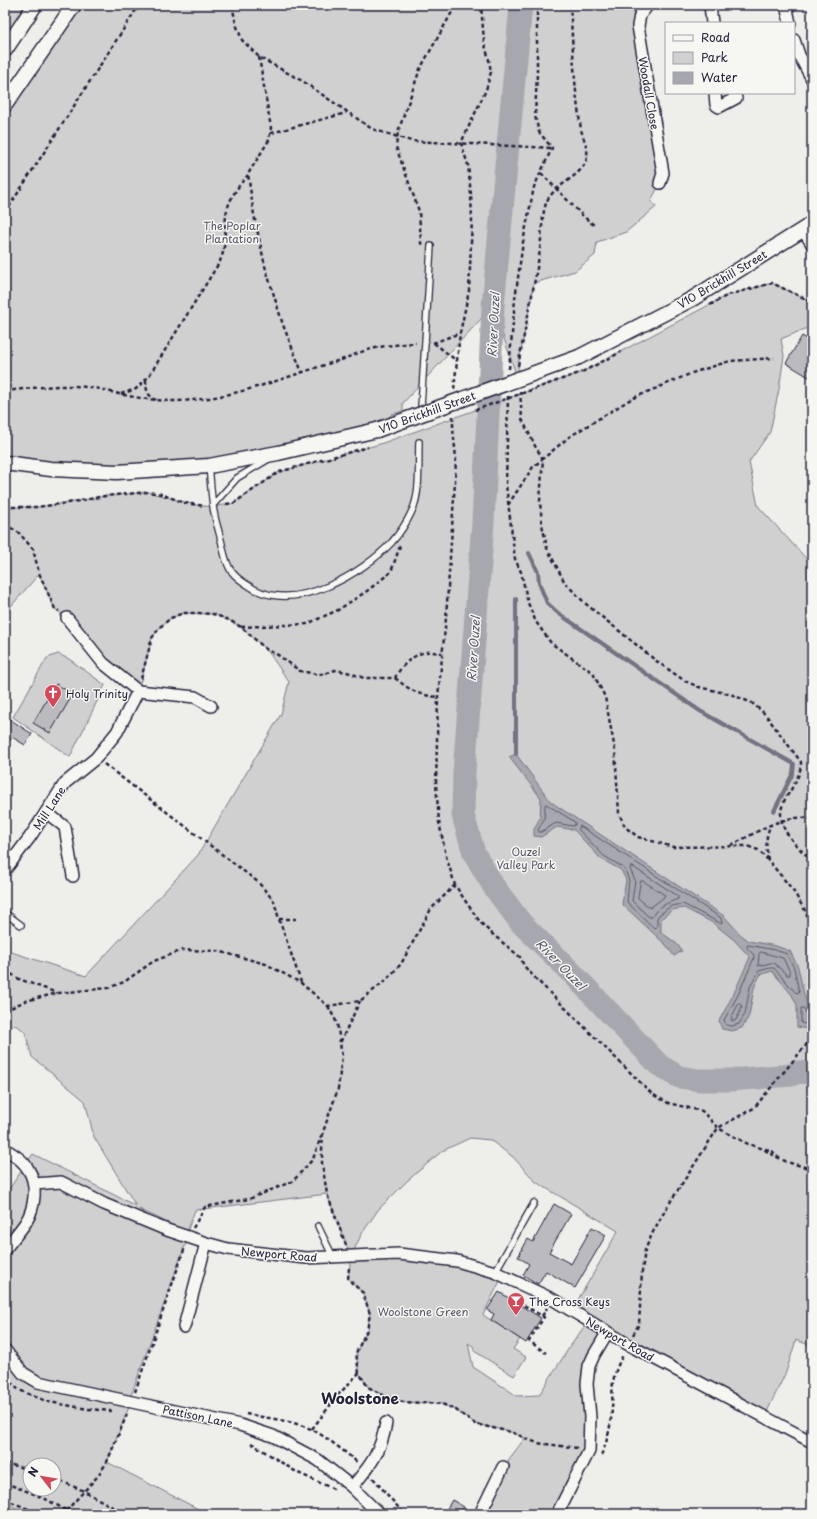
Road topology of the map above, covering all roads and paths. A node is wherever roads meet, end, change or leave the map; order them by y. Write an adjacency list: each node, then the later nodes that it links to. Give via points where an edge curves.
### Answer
1 (35, 5): 15 (street)
2 (74, 5): 20 (street)
3 (139, 5): 30 (path)
4 (232, 5): 16 (path, via 242,40)
5 (456, 5): 23 (path, via 420,68)
6 (481, 5): 24 (path, via 484,41 491,72 486,90)
7 (537, 5): 25 (path, via 535,116 539,132)
8 (570, 5): 29 (path, via 575,80 581,129 587,152 586,162 581,170)
9 (648, 5): 28 (street, Woodall Close, via 640,15 638,26 664,172)
10 (710, 5): 12 (street)
11 (786, 5): 13 (street)
12 (712, 22)
13 (790, 22)
14 (795, 43): 17 (street)
15 (5, 50)
16 (259, 57): 21 (path, via 304,82); 22 (path)
17 (812, 80)
18 (715, 94): 19 (street, via 716,105 719,107 736,98)
19 (734, 94)
20 (5, 105)
21 (347, 112): 22 (path); 23 (path, via 372,129)
22 (271, 133): 26 (path)
23 (397, 138): 24 (path); 35 (path, via 396,147 419,211 421,243 425,248)
24 (461, 143): 25 (path); 38 (path, via 468,165 472,219 469,291)
25 (552, 148): 27 (path)
26 (248, 174): 45 (path, via 265,266 283,325); 47 (path, via 236,189 227,210 223,255)
27 (541, 174): 29 (path); 46 (path, via 534,186 523,242)
28 (660, 183)
29 (556, 189): 32 (path); 44 (path, via 548,200 544,213 539,255)
30 (5, 213)
31 (812, 219): 33 (street)
32 (595, 226)
33 (807, 227): 34 (street); 59 (street, V10 Brickhill Street, bridge, via 692,299 579,357 377,430)
34 (812, 244)
35 (431, 247): 39 (lane)
36 (812, 302): 37 (path, via 772,283 728,295)
37 (707, 306)
38 (460, 333): 40 (path); 43 (path)
39 (424, 342): 40 (path); 45 (path, via 381,345); 54 (lane)
40 (433, 343): 43 (path)
41 (624, 350): 55 (path, bridge, via 582,372)
42 (774, 358): 60 (path, via 730,361 692,373 631,399 569,437)
43 (457, 361): 50 (path)
44 (518, 366)
45 (302, 372): 53 (path, via 231,394 179,401)
46 (509, 373)
47 (146, 379): 51 (path, via 136,389); 53 (path, via 146,391)
48 (520, 389): 60 (path, via 522,419)
49 (5, 391): 51 (path, via 56,385 94,388)
50 (454, 392)
51 (119, 394): 53 (path)
52 (508, 394): 63 (path)
53 (156, 401)
54 (421, 407)
55 (470, 412)
56 (447, 420): 70 (path, via 454,416 456,458)
57 (419, 442): 67 (lane, via 413,509)
58 (373, 446): 64 (path, via 279,472 234,503)
59 (278, 453): 62 (street, V10 Brickhill Street); 64 (lane, via 237,478)
60 (544, 459): 63 (path, via 533,467); 78 (path, via 540,501 542,524 547,548 565,583 586,604 649,656 685,681 752,703 765,714 801,762 801,770 782,805)
61 (5, 463): 62 (street, V10 Brickhill Street, via 51,469 117,472)
62 (209, 466): 64 (lane)
63 (508, 505): 80 (path, via 514,559 521,572 528,603 536,622 551,643 593,673 605,697 615,750 619,813 625,827 638,837 673,847)
64 (213, 506): 65 (path, via 148,492 52,505); 67 (lane, via 226,559 232,572 244,584 258,591 288,597 318,590 360,569 392,541)
65 (5, 507)
66 (5, 524): 68 (path, via 20,533 33,548 39,573 55,609)
67 (403, 526): 69 (path, via 400,550 391,572 338,610 307,624)
68 (67, 618): 72 (street, via 103,663)
69 (241, 627): 71 (path, via 266,650 278,655 300,671 325,674 335,670 364,678); 72 (path, via 213,614 183,613 171,618 152,638)
70 (442, 653): 71 (path, via 426,652 409,660); 73 (path)
71 (395, 678): 73 (path, via 422,695)
72 (138, 691): 74 (street, via 195,697); 75 (street, Mill Lane, via 117,732)
73 (438, 697): 85 (path, via 436,784 439,822)
74 (211, 706)
75 (96, 758): 76 (street, Mill Lane, via 65,783); 87 (path, via 258,882 274,901)
76 (46, 812): 83 (street, Mill Lane); 84 (street, via 65,826)
77 (812, 819): 78 (path)
78 (781, 821): 79 (path); 82 (path, via 794,844)
79 (771, 824): 80 (path); 81 (path, via 766,845)
80 (729, 846): 81 (path, via 747,846 758,850)
81 (768, 860): 90 (path, via 792,889 806,912)
82 (812, 860)
83 (5, 869)
84 (73, 876)
85 (455, 885): 94 (path, via 431,909 400,964 385,981); 99 (path, via 480,922 520,957 524,966 536,979 646,1089 668,1103 702,1111)
86 (5, 913): 89 (lane)
87 (279, 919): 88 (path); 92 (path)
88 (296, 920)
89 (21, 925)
90 (812, 930)
91 (5, 970): 93 (path, via 19,979)
92 (301, 983): 93 (path, via 266,964 218,951 183,950 154,961 124,982 108,988); 95 (path)
93 (58, 994): 96 (path, via 25,1001)
94 (360, 1001): 95 (path); 98 (path)
95 (328, 1006): 98 (path, via 337,1023)
96 (5, 1011)
97 (812, 1038): 99 (path, via 754,1108)
98 (340, 1043): 100 (path, via 342,1056 338,1089)
99 (718, 1128): 102 (path, via 777,1157); 117 (path, via 652,1232 645,1250 642,1271 639,1324)
100 (323, 1132): 106 (path, via 313,1159 293,1181 249,1198 204,1207); 110 (path, via 322,1163 327,1194)
101 (5, 1149): 103 (street, via 19,1158 29,1169)
102 (812, 1169)
103 (34, 1184): 106 (street, Newport Road, via 61,1182 139,1218); 108 (street, via 33,1203 26,1222)
104 (534, 1203): 111 (lane)
105 (318, 1226): 109 (lane)
106 (188, 1237): 107 (street, Newport Road); 122 (path)
107 (206, 1243): 109 (street, Newport Road, via 254,1253 306,1258); 115 (street)
108 (5, 1249)
109 (333, 1257): 110 (street, Newport Road)
110 (351, 1257): 111 (street, Newport Road, via 399,1254 457,1261); 120 (path, via 348,1279 363,1293 370,1314 367,1330 356,1353)
111 (495, 1272): 113 (street, Newport Road)
112 (512, 1298): 114 (path)
113 (552, 1299): 114 (path); 116 (street, Newport Road)
114 (542, 1316): 119 (path, via 544,1317 529,1341)
115 (184, 1327)
116 (607, 1333): 117 (street, Newport Road); 129 (street, via 592,1360 586,1384 590,1417)
117 (629, 1345): 128 (street, Newport Road); 130 (path, via 614,1374 610,1427)
118 (5, 1350): 122 (street, Pattison Lane, via 23,1373 38,1382)
119 (546, 1353)
120 (359, 1373): 126 (path); 129 (path, via 368,1387 403,1402 442,1404 456,1410 475,1424 511,1432 537,1443 577,1447)
121 (5, 1377): 123 (path, via 19,1390 49,1402)
122 (129, 1407): 124 (path); 137 (street, Pattison Lane, via 240,1425 273,1436 318,1460); 138 (path, via 107,1462)
123 (119, 1412)
124 (135, 1414)
125 (386, 1423): 137 (street, via 384,1438 376,1456)
126 (312, 1429)
127 (248, 1441): 139 (path, via 298,1473)
128 (812, 1442)
129 (589, 1451): 130 (path); 147 (street)
130 (600, 1455): 131 (path)
131 (598, 1461)
132 (5, 1463): 134 (path)
133 (503, 1467): 146 (street)
134 (22, 1468)
135 (62, 1481): 138 (path)
136 (5, 1483): 141 (path, via 23,1489)
137 (352, 1487): 145 (street, Pattison Lane)
138 (84, 1491): 141 (path); 144 (path)
139 (338, 1491)
140 (5, 1499): 142 (path)
141 (66, 1511): 143 (path)
142 (36, 1514)
143 (71, 1514)
144 (125, 1514)
145 (379, 1514)
146 (480, 1514)
147 (557, 1514)

